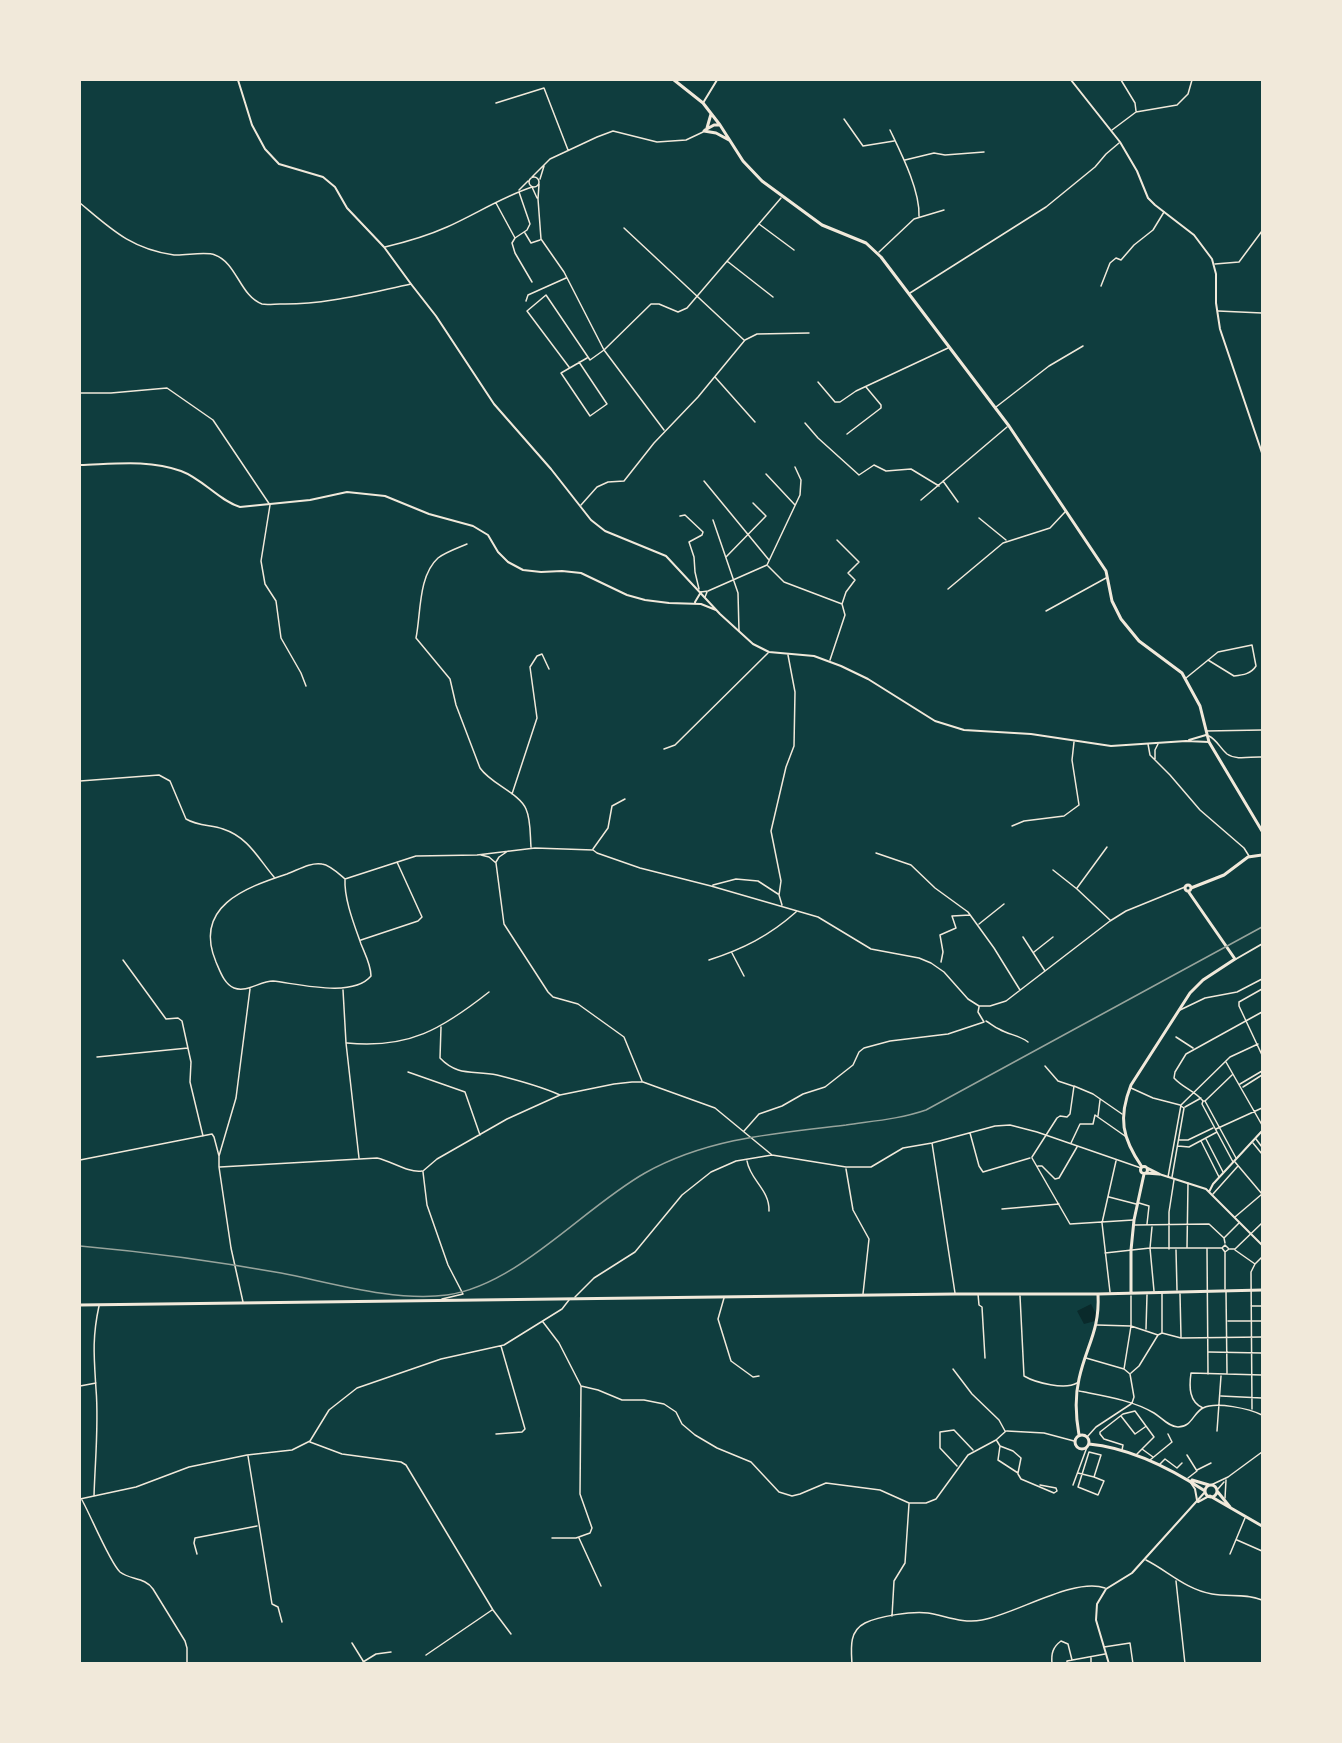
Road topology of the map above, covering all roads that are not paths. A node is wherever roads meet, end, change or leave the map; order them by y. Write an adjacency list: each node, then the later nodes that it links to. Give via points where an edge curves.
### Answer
1 (238, 80): 42 (street, via 258,138 273,159 285,167 323,177 346,208)
2 (674, 80): 8 (main road)
3 (717, 80): 8 (street)
4 (1071, 80): 15 (street)
5 (1121, 80): 9 (street)
6 (1192, 80): 9 (street, via 1188,94 1177,105)
7 (496, 103): 20 (street, via 544,88)
8 (703, 103): 10 (main road)
9 (1136, 112): 15 (street)
10 (711, 113): 12 (main road); 13 (main road)
11 (844, 119): 18 (street, via 862,145)
12 (720, 125): 13 (main road); 16 (main road); 17 (main road)
13 (705, 130): 16 (main road); 20 (street, via 686,140 657,142 613,131)
14 (890, 130): 18 (street)
15 (1111, 130): 19 (street)
16 (712, 132): 17 (main road)
17 (730, 141): 29 (main road, via 762,181)
18 (895, 141): 22 (street)
19 (1120, 142): 34 (street, via 1148,198); 51 (street, via 1046,207)
20 (568, 151): 23 (street)
21 (984, 152): 22 (street, via 934,153)
22 (905, 160): 35 (street)
23 (544, 166): 24 (street); 26 (street)
24 (532, 177): 25 (street); 26 (street)
25 (529, 181): 27 (street); 28 (street)
26 (539, 182): 27 (street); 30 (street)
27 (532, 187): 28 (street); 30 (street)
28 (519, 191): 31 (street); 39 (street, via 530,224)
29 (782, 197): 36 (street); 44 (main road, via 822,225)
30 (538, 199): 41 (street)
31 (495, 202): 40 (street); 42 (street, via 447,227)
32 (80, 203): 49 (street, via 117,235 144,248 174,255 215,255 232,268 249,294 261,304 331,300)
33 (944, 210): 35 (street)
34 (1164, 212): 46 (street, via 1200,242); 50 (street, via 1153,230 1121,260 1112,261)
35 (919, 216): 44 (street)
36 (759, 224): 43 (street); 45 (street)
37 (624, 228): 52 (street)
38 (1263, 231): 46 (street, via 1239,262)
39 (524, 232): 40 (street); 41 (street, via 531,243)
40 (515, 238): 48 (street, via 512,243)
41 (541, 239): 47 (street)
42 (384, 247): 49 (street)
43 (794, 250)
44 (878, 252): 51 (main road)
45 (727, 261): 52 (street); 53 (street)
46 (1214, 264): 55 (street)
47 (566, 277): 54 (street, via 528,295); 61 (street)
48 (532, 282)
49 (411, 285): 86 (street, via 436,315 494,404)
50 (1101, 286)
51 (909, 294): 60 (main road)
52 (698, 297): 58 (street); 61 (street, via 678,312 651,304)
53 (774, 297)
54 (526, 301)
55 (1217, 311): 56 (street); 75 (street)
56 (1263, 313)
57 (809, 333): 58 (street, via 757,334)
58 (744, 340): 65 (street)
59 (1083, 346): 69 (street, via 1051,364)
60 (949, 347): 67 (street); 69 (main road)
61 (604, 350): 62 (street, via 590,360); 73 (street)
62 (588, 357): 63 (street); 64 (street, via 546,295 527,311)
63 (579, 362): 64 (street); 64 (street, via 607,404 590,416 561,373)
64 (569, 368)
65 (714, 377): 70 (street); 73 (street)
66 (818, 382): 67 (street, via 835,402)
67 (865, 387): 74 (street, via 881,408)
68 (80, 393): 85 (street, via 167,388 213,420)
69 (995, 407): 72 (main road)
70 (755, 422)
71 (805, 423): 81 (street, via 859,475 874,465 885,471 909,468)
72 (1009, 426): 80 (street); 88 (main road)
73 (664, 431): 86 (street, via 624,481 597,487)
74 (847, 434)
75 (1263, 453)
76 (80, 465): 85 (street, via 149,464 182,471 230,504)
77 (795, 467): 87 (street, via 801,487)
78 (766, 474): 87 (street)
79 (704, 481): 92 (street)
80 (943, 482): 81 (street); 83 (street)
81 (939, 486): 82 (street)
82 (921, 500)
83 (958, 501)
84 (753, 503): 92 (street, via 766,516)
85 (270, 505): 105 (street, via 347,492 385,496 473,526 488,535 498,552 523,570 581,573 645,600); 117 (street, via 261,561 265,584 276,601 280,638)
86 (580, 505): 102 (street, via 605,531 666,556)
87 (796, 506): 97 (street)
88 (1065, 511): 94 (street, via 1050,528); 99 (main road)
89 (680, 516): 102 (street, via 685,514 703,532 689,543)
90 (980, 518): 94 (street)
91 (713, 520): 96 (street)
92 (747, 534): 96 (street); 97 (street)
93 (837, 540): 107 (street, via 859,562 848,573 855,580)
94 (1007, 541): 101 (street)
95 (467, 544): 129 (street, via 439,557 430,567 421,591 416,638 450,679 480,768)
96 (726, 558): 100 (street)
97 (770, 561): 98 (street)
98 (767, 565): 100 (street); 107 (street, via 784,582)
99 (1107, 578): 108 (street); 116 (main road, via 1121,619 1139,641)
100 (734, 580): 103 (street); 110 (street)
101 (948, 589)
102 (700, 591): 103 (street); 104 (street); 105 (street); 106 (street)
103 (708, 591): 104 (street)
104 (705, 597): 106 (street); 109 (street)
105 (693, 603): 106 (street)
106 (701, 604): 109 (street)
107 (842, 604): 114 (street, via 845,615)
108 (1046, 611)
109 (720, 614): 110 (street)
110 (739, 632): 111 (street)
111 (769, 652): 112 (street); 125 (street, via 675,745)
112 (788, 655): 114 (street); 149 (street, via 795,692 794,746 771,831 781,881)
113 (1208, 660): 113 (street, via 1218,652 1252,645 1256,666 1247,674 1234,676); 116 (street)
114 (829, 661): 121 (street, via 952,728 1031,734)
115 (549, 669): 129 (street, via 542,654 530,667 537,718)
116 (1185, 678): 119 (main road, via 1200,706)
117 (306, 686)
118 (1263, 730): 119 (street)
119 (1206, 733): 120 (street); 122 (main road); 126 (street, via 1228,755)
120 (1186, 741): 122 (street); 124 (street)
121 (1074, 742): 123 (street); 131 (street, via 1072,760 1079,805 1064,816)
122 (1209, 742): 132 (main road)
123 (1148, 744): 124 (street); 127 (street)
124 (1158, 744): 127 (street)
125 (664, 749)
126 (1263, 757)
127 (1155, 760): 140 (street, via 1200,810)
128 (80, 781): 144 (street, via 159,775 170,781 186,819 236,834 249,844)
129 (512, 795): 134 (street, via 527,810)
130 (625, 799): 136 (street, via 612,806 608,828)
131 (1012, 826)
132 (1263, 831)
133 (1107, 846): 148 (street)
134 (532, 848): 135 (street); 136 (street)
135 (511, 850): 138 (street); 142 (street)
136 (592, 850): 146 (street, via 640,868)
137 (876, 853): 153 (street, via 911,865)
138 (477, 855): 141 (street, via 419,856); 142 (street)
139 (1263, 855): 140 (main road)
140 (1250, 856): 147 (main road, via 1224,875)
141 (397, 862): 145 (street); 158 (street, via 422,917)
142 (496, 863): 194 (street, via 504,924 548,992 578,1004 624,1037)
143 (1053, 870): 148 (street)
144 (274, 878): 145 (street, via 320,864); 169 (street, via 233,898 212,921 208,938 224,980 235,988)
145 (345, 879): 158 (street, via 346,897)
146 (711, 886): 149 (street, via 736,879 758,880); 151 (street)
147 (1187, 888): 154 (street); 162 (main road)
148 (1077, 889): 154 (street)
149 (779, 895): 151 (street)
150 (1005, 904): 155 (street)
151 (782, 906): 152 (street)
152 (797, 911): 160 (street, via 764,938); 174 (street, via 834,925 871,949 931,963)
153 (971, 915): 155 (street); 165 (street, via 952,916 956,928 940,935)
154 (1110, 921): 166 (street)
155 (978, 925): 172 (street)
156 (1023, 937): 161 (street)
157 (1053, 937): 161 (street)
158 (360, 941): 170 (street, via 371,976)
159 (1263, 944): 162 (street)
160 (732, 952): 164 (street); 167 (street)
161 (1033, 952): 166 (street)
162 (1235, 959): 175 (main road, via 1198,984)
163 (123, 960): 184 (street, via 166,1018 182,1021)
164 (709, 960)
165 (941, 962)
166 (1045, 971): 172 (street)
167 (744, 976)
168 (1263, 980): 175 (street)
169 (250, 988): 170 (street, via 265,981); 232 (street, via 236,1098)
170 (343, 989): 182 (street)
171 (1263, 989): 178 (street, via 1239,1002)
172 (1021, 991): 174 (street, via 1006,1001)
173 (489, 992): 179 (street)
174 (979, 1006): 177 (street, via 978,1012)
175 (1178, 1011): 197 (main road)
176 (1263, 1012): 178 (street)
177 (985, 1021): 181 (street); 214 (street, via 948,1034 864,1048 853,1065 825,1087 759,1114)
178 (1247, 1021): 183 (street); 185 (street)
179 (441, 1027): 182 (street, via 377,1046); 200 (street, via 440,1058 450,1066 462,1072 500,1076)
180 (1176, 1037): 185 (street)
181 (1028, 1042)
182 (346, 1043): 234 (street)
183 (1258, 1044): 186 (street); 188 (street)
184 (188, 1048): 187 (street); 216 (street, via 191,1087)
185 (1194, 1048): 199 (street, via 1186,1054 1174,1078)
186 (1262, 1054)
187 (97, 1057)
188 (1226, 1061): 192 (street); 199 (street)
189 (1045, 1066): 196 (street, via 1058,1081)
190 (408, 1071): 217 (street, via 465,1092)
191 (1263, 1071): 195 (street)
192 (1232, 1075): 195 (street); 203 (street)
193 (1263, 1075): 198 (street)
194 (643, 1082): 200 (street); 214 (street, via 715,1108)
195 (1239, 1084): 198 (street)
196 (1074, 1086): 202 (street); 218 (street, via 1070,1114 1057,1118)
197 (1130, 1087): 204 (street); 208 (main road)
198 (1242, 1088): 207 (street)
199 (1194, 1092): 201 (street); 204 (street)
200 (560, 1095): 217 (street)
201 (1201, 1098): 203 (street); 205 (street)
202 (1100, 1100): 208 (street); 209 (street)
203 (1204, 1101): 211 (street); 212 (street)
204 (1181, 1106): 205 (street); 248 (street)
205 (1184, 1108): 222 (street)
206 (1263, 1108): 207 (street)
207 (1255, 1112): 210 (street); 211 (street)
208 (1123, 1115): 219 (main road)
209 (1096, 1116): 219 (street); 226 (street, via 1092,1124 1080,1124)
210 (1263, 1125)
211 (1220, 1128): 212 (street); 238 (street)
212 (1216, 1130): 220 (street); 222 (street); 238 (street)
213 (1263, 1131): 221 (street)
214 (743, 1132): 231 (street)
215 (970, 1132): 218 (street, via 1010,1125); 225 (street); 233 (street, via 983,1173)
216 (203, 1136): 232 (street, via 213,1135); 236 (street)
217 (480, 1136): 244 (street)
218 (1046, 1136): 226 (street); 233 (street)
219 (1125, 1136): 243 (main road)
220 (1205, 1138): 223 (street); 245 (street)
221 (1256, 1139): 224 (street); 229 (street)
222 (1178, 1140): 227 (street)
223 (1201, 1140): 227 (street, via 1189,1147); 247 (street)
224 (1252, 1142): 230 (street); 238 (street)
225 (932, 1143): 242 (street, via 903,1148 871,1167); 297 (street)
226 (1071, 1144): 228 (street)
227 (1177, 1146): 248 (street)
228 (1077, 1147): 237 (street); 239 (street, via 1059,1178)
229 (1263, 1147)
230 (1263, 1154)
231 (772, 1155): 235 (street); 242 (street)
232 (219, 1156): 241 (street)
233 (1032, 1157): 239 (street)
234 (360, 1159): 241 (street); 244 (street, via 387,1160)
235 (746, 1159): 258 (street, via 764,1191); 303 (street, via 711,1172 697,1182 635,1252 594,1278)
236 (80, 1160)
237 (1116, 1160): 243 (street); 254 (street)
238 (1235, 1161): 240 (street); 245 (street)
239 (1037, 1166): 255 (street)
240 (1238, 1166): 252 (street); 253 (street)
241 (219, 1167): 305 (street)
242 (846, 1167): 300 (street, via 853,1210 869,1239)
243 (1144, 1170): 246 (main road); 256 (main road)
244 (423, 1171): 304 (street, via 427,1205 462,1294)
245 (1223, 1173): 247 (street)
246 (1159, 1174): 248 (street)
247 (1220, 1177): 250 (street)
248 (1171, 1178): 249 (street); 267 (street)
249 (1188, 1183): 251 (street); 268 (street)
250 (1213, 1184): 251 (street); 252 (street)
251 (1202, 1187): 252 (street)
252 (1211, 1194): 259 (street)
253 (1262, 1194): 259 (street)
254 (1108, 1197): 256 (street); 261 (street)
255 (1060, 1204): 257 (street); 261 (street, via 1070,1224)
256 (1138, 1204): 260 (main road); 265 (street, via 1149,1206)
257 (1002, 1209)
258 (769, 1211)
259 (1235, 1217): 262 (street)
260 (1134, 1220): 261 (street); 264 (main road)
261 (1102, 1222): 283 (street)
262 (1240, 1222): 269 (street); 270 (street)
263 (1263, 1223): 269 (street)
264 (1134, 1225): 265 (street); 281 (main road)
265 (1147, 1225): 266 (street)
266 (1152, 1225): 267 (street); 273 (street)
267 (1169, 1225): 268 (street); 277 (street)
268 (1187, 1225): 270 (street, via 1209,1224); 274 (street)
269 (1251, 1233): 271 (street); 280 (street)
270 (1224, 1238): 272 (street)
271 (1262, 1243)
272 (1225, 1245): 276 (street); 279 (street)
273 (1150, 1248): 277 (street); 281 (street); 293 (street)
274 (1187, 1248): 275 (street); 278 (street)
275 (1207, 1248): 276 (street); 290 (street)
276 (1222, 1248): 282 (street)
277 (1169, 1249): 278 (street)
278 (1176, 1249): 289 (street)
279 (1229, 1249): 280 (street); 282 (street)
280 (1235, 1249): 285 (street)
281 (1131, 1250): 283 (street); 291 (main road)
282 (1225, 1252): 286 (street)
283 (1105, 1253): 296 (street)
284 (1263, 1257): 285 (street)
285 (1255, 1264): 287 (street)
286 (1225, 1290): 287 (main road); 290 (main road); 320 (street)
287 (1250, 1290): 288 (main road); 308 (street)
288 (1263, 1290)
289 (1179, 1291): 290 (main road); 294 (main road); 323 (street)
290 (1206, 1291): 319 (street)
291 (1131, 1292): 292 (main road); 296 (main road); 315 (street)
292 (1147, 1292): 293 (main road); 316 (street)
293 (1154, 1292): 294 (main road)
294 (1162, 1292): 317 (street)
295 (978, 1293): 297 (main road); 298 (main road); 329 (street)
296 (1110, 1293): 299 (main road)
297 (955, 1294): 300 (main road)
298 (1020, 1294): 299 (main road); 341 (street, via 1024,1376 1063,1387)
299 (1098, 1294): 314 (main road)
300 (863, 1295): 301 (main road)
301 (724, 1297): 303 (main road); 339 (street, via 718,1318 731,1360 753,1377)
302 (569, 1299): 303 (main road); 304 (main road); 310 (street, via 567,1306)
303 (574, 1299)
304 (438, 1301): 305 (main road)
305 (244, 1304): 307 (main road)
306 (80, 1305): 307 (main road)
307 (99, 1305): 340 (street, via 93,1333)
308 (1250, 1306): 309 (street); 312 (street)
309 (1263, 1306)
310 (542, 1320): 324 (street); 343 (street)
311 (1228, 1321): 312 (street)
312 (1251, 1321): 313 (street); 321 (street)
313 (1263, 1321)
314 (1097, 1324): 315 (street); 330 (main road)
315 (1131, 1326): 316 (street); 332 (street)
316 (1146, 1330): 318 (street)
317 (1162, 1333): 318 (street); 323 (street)
318 (1158, 1335): 333 (street)
319 (1207, 1337): 320 (street); 323 (street); 325 (street)
320 (1227, 1337): 321 (street); 326 (street)
321 (1251, 1337): 322 (street); 327 (street)
322 (1263, 1337)
323 (1181, 1338)
324 (500, 1346): 357 (street, via 525,1430); 362 (street, via 441,1359 357,1388 329,1410)
325 (1208, 1352): 326 (street); 334 (street)
326 (1227, 1353): 327 (street); 336 (street)
327 (1251, 1353): 328 (street); 337 (street)
328 (1263, 1353)
329 (985, 1358)
330 (1086, 1358): 332 (street); 341 (main road)
331 (953, 1369): 355 (street)
332 (1124, 1369): 333 (street)
333 (1130, 1374): 348 (street)
334 (1208, 1374): 335 (street); 350 (street, via 1191,1373 1192,1399)
335 (1221, 1375): 336 (street); 345 (street)
336 (1227, 1375): 337 (street)
337 (1251, 1375): 338 (street); 346 (street)
338 (1263, 1375)
339 (759, 1376)
340 (96, 1383): 342 (street); 392 (street)
341 (1078, 1383): 344 (main road)
342 (80, 1386)
343 (581, 1386): 395 (street, via 622,1400 664,1404 695,1435 751,1462 785,1495 800,1494 826,1483 880,1490); 402 (street, via 580,1494 592,1530)
344 (1078, 1390): 348 (street); 359 (main road)
345 (1220, 1396): 346 (street); 349 (street)
346 (1252, 1398): 347 (street); 351 (street)
347 (1263, 1398)
348 (1132, 1404): 350 (street, via 1178,1427 1188,1424); 360 (street)
349 (1220, 1406): 350 (street); 351 (street); 356 (street)
350 (1203, 1408)
351 (1252, 1410): 352 (street)
352 (1263, 1415)
353 (1121, 1416): 354 (street, via 1135,1411); 354 (street, via 1135,1434); 368 (street, via 1100,1434 1123,1445)
354 (1146, 1426): 366 (street, via 1154,1437)
355 (1006, 1431): 361 (street); 363 (street, via 1044,1433)
356 (1217, 1431)
357 (496, 1434)
358 (1168, 1434): 373 (street, via 1172,1442)
359 (1079, 1435): 360 (main road); 363 (main road)
360 (1087, 1437): 364 (main road)
361 (996, 1440): 365 (street); 367 (street)
362 (310, 1441): 370 (street, via 292,1450); 413 (street, via 342,1454 406,1465)
363 (1074, 1441): 364 (main road, via 1080,1449)
364 (1088, 1445): 368 (main road); 380 (street)
365 (1000, 1446): 379 (street, via 998,1461); 379 (street, via 1021,1458)
366 (1142, 1449): 371 (street); 373 (street)
367 (974, 1450): 377 (street); 377 (street, via 954,1430 940,1432 940,1448)
368 (1122, 1451): 371 (main road)
369 (1263, 1452): 383 (street)
370 (248, 1455): 392 (street, via 189,1467 136,1487); 400 (street)
371 (1136, 1455): 373 (main road)
372 (1187, 1455): 378 (street)
373 (1151, 1459): 376 (main road)
374 (1211, 1462): 378 (street)
375 (1182, 1463): 376 (street, via 1177,1468 1165,1459)
376 (1160, 1465): 384 (main road)
377 (958, 1467): 395 (street, via 936,1499)
378 (1197, 1471): 384 (street)
379 (1018, 1473): 386 (street, via 1021,1479)
380 (1078, 1473): 381 (street); 387 (street)
381 (1082, 1474): 382 (street); 382 (street, via 1091,1452 1101,1455); 382 (street, via 1078,1487 1098,1495 1104,1481)
382 (1094, 1477)
383 (1228, 1477): 385 (street); 388 (street)
384 (1188, 1479): 388 (main road); 390 (main road); 396 (street, via 1195,1489)
385 (1226, 1480): 389 (street); 394 (street)
386 (1040, 1485): 386 (street, via 1054,1493 1056,1491 1056,1488)
387 (1073, 1485)
388 (1210, 1485): 389 (main road); 390 (main road)
389 (1217, 1490): 391 (main road); 394 (main road)
390 (1205, 1492): 391 (main road); 396 (street)
391 (1210, 1496): 397 (street); 398 (main road)
392 (94, 1497): 393 (street)
393 (81, 1499): 426 (street, via 115,1566 150,1584 185,1641)
394 (1226, 1501): 398 (main road)
395 (909, 1503): 414 (street, via 905,1563 894,1581)
396 (1195, 1503): 397 (street)
397 (1191, 1507): 408 (street)
398 (1231, 1509): 399 (main road)
399 (1246, 1517): 401 (main road); 404 (street)
400 (259, 1525): 406 (street, via 195,1538); 415 (street, via 272,1604 278,1607)
401 (1263, 1526)
402 (579, 1537): 403 (street); 410 (street)
403 (552, 1538)
404 (1236, 1540): 405 (street); 407 (street)
405 (1263, 1551)
406 (197, 1554)
407 (1230, 1554)
408 (1146, 1560): 409 (street); 411 (street)
409 (1176, 1581): 412 (street, via 1211,1594); 432 (street)
410 (601, 1586)
411 (1106, 1589): 414 (street, via 1072,1588 981,1621 964,1622 925,1613); 418 (street, via 1095,1612)
412 (1263, 1600)
413 (493, 1610): 416 (street); 421 (street)
414 (892, 1616): 427 (street, via 858,1627 852,1640)
415 (282, 1622)
416 (512, 1634)
417 (352, 1643): 425 (street)
418 (1103, 1647): 420 (street); 431 (street, via 1130,1643)
419 (391, 1652): 425 (street, via 376,1654)
420 (1106, 1654): 422 (street); 430 (street)
421 (426, 1655)
422 (1091, 1658): 423 (street); 429 (street)
423 (1072, 1660): 424 (street); 428 (street, via 1068,1644 1061,1641 1051,1655)
424 (1067, 1662)
425 (364, 1663)
426 (187, 1664)
427 (852, 1664)
428 (1052, 1664)
429 (1091, 1664)
430 (1108, 1664)
431 (1133, 1664)
432 (1185, 1664)

